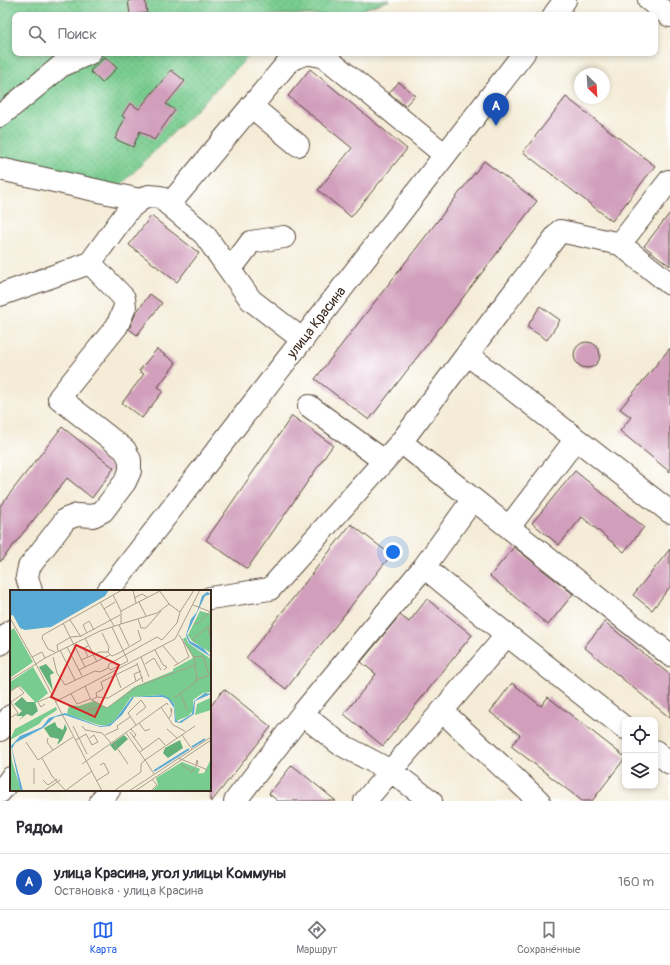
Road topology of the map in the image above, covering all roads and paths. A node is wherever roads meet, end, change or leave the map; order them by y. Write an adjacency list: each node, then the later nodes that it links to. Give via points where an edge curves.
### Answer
1 (565, 0): 3 (main road)
2 (649, 0): 4 (main road)
3 (556, 12)
4 (670, 16)
5 (83, 56): 10 (main road, via 61,66)
6 (297, 56): 9 (main road, via 288,61)
7 (322, 56): 12 (main road)
8 (522, 56): 12 (main road, улица Красина)
9 (251, 106): 11 (main road); 16 (main road)
10 (0, 116)
11 (298, 145)
12 (445, 155): 23 (main road, улица Красина)
13 (0, 169): 15 (main road)
14 (669, 182): 18 (main road)
15 (140, 200): 16 (main road, via 149,196 160,197); 19 (main road, via 128,209)
16 (169, 204): 20 (main road, via 204,234)
17 (284, 236): 20 (main road, via 251,242)
18 (620, 244): 21 (main road); 24 (main road, via 560,231)
19 (90, 263): 22 (main road); 33 (main road, via 124,298 125,307 117,326 60,398 125,450 130,460 130,471 125,482 103,510 93,516 77,515 66,520 29,567 27,577)
20 (230, 270): 23 (main road, via 251,300)
21 (670, 284)
22 (0, 294)
23 (303, 340): 34 (main road, улица Красина)
24 (467, 354): 26 (main road); 27 (main road)
25 (309, 406): 28 (main road)
26 (576, 439): 30 (main road); 31 (main road)
27 (401, 442): 28 (main road); 29 (main road)
28 (384, 462): 35 (main road, via 270,589)
29 (473, 499): 31 (main road); 32 (main road)
30 (670, 512)
31 (509, 527): 39 (main road)
32 (424, 567): 37 (main road); 41 (main road)
33 (31, 590)
34 (109, 590)
35 (211, 598)
36 (10, 632): 38 (main road)
37 (507, 635): 40 (main road); 43 (main road)
38 (0, 644)
39 (670, 655)
40 (442, 711): 47 (main road); 55 (main road)
41 (302, 714): 47 (main road, via 340,744); 52 (main road)
42 (10, 717): 44 (main road)
43 (622, 726)
44 (0, 730)
45 (658, 753): 46 (main road)
46 (670, 763)
47 (391, 771): 53 (main road); 54 (main road)
48 (10, 779): 50 (main road)
49 (108, 791): 51 (main road)
50 (0, 792)
51 (101, 801)
52 (235, 801)
53 (365, 801)
54 (432, 801)
55 (539, 801)

